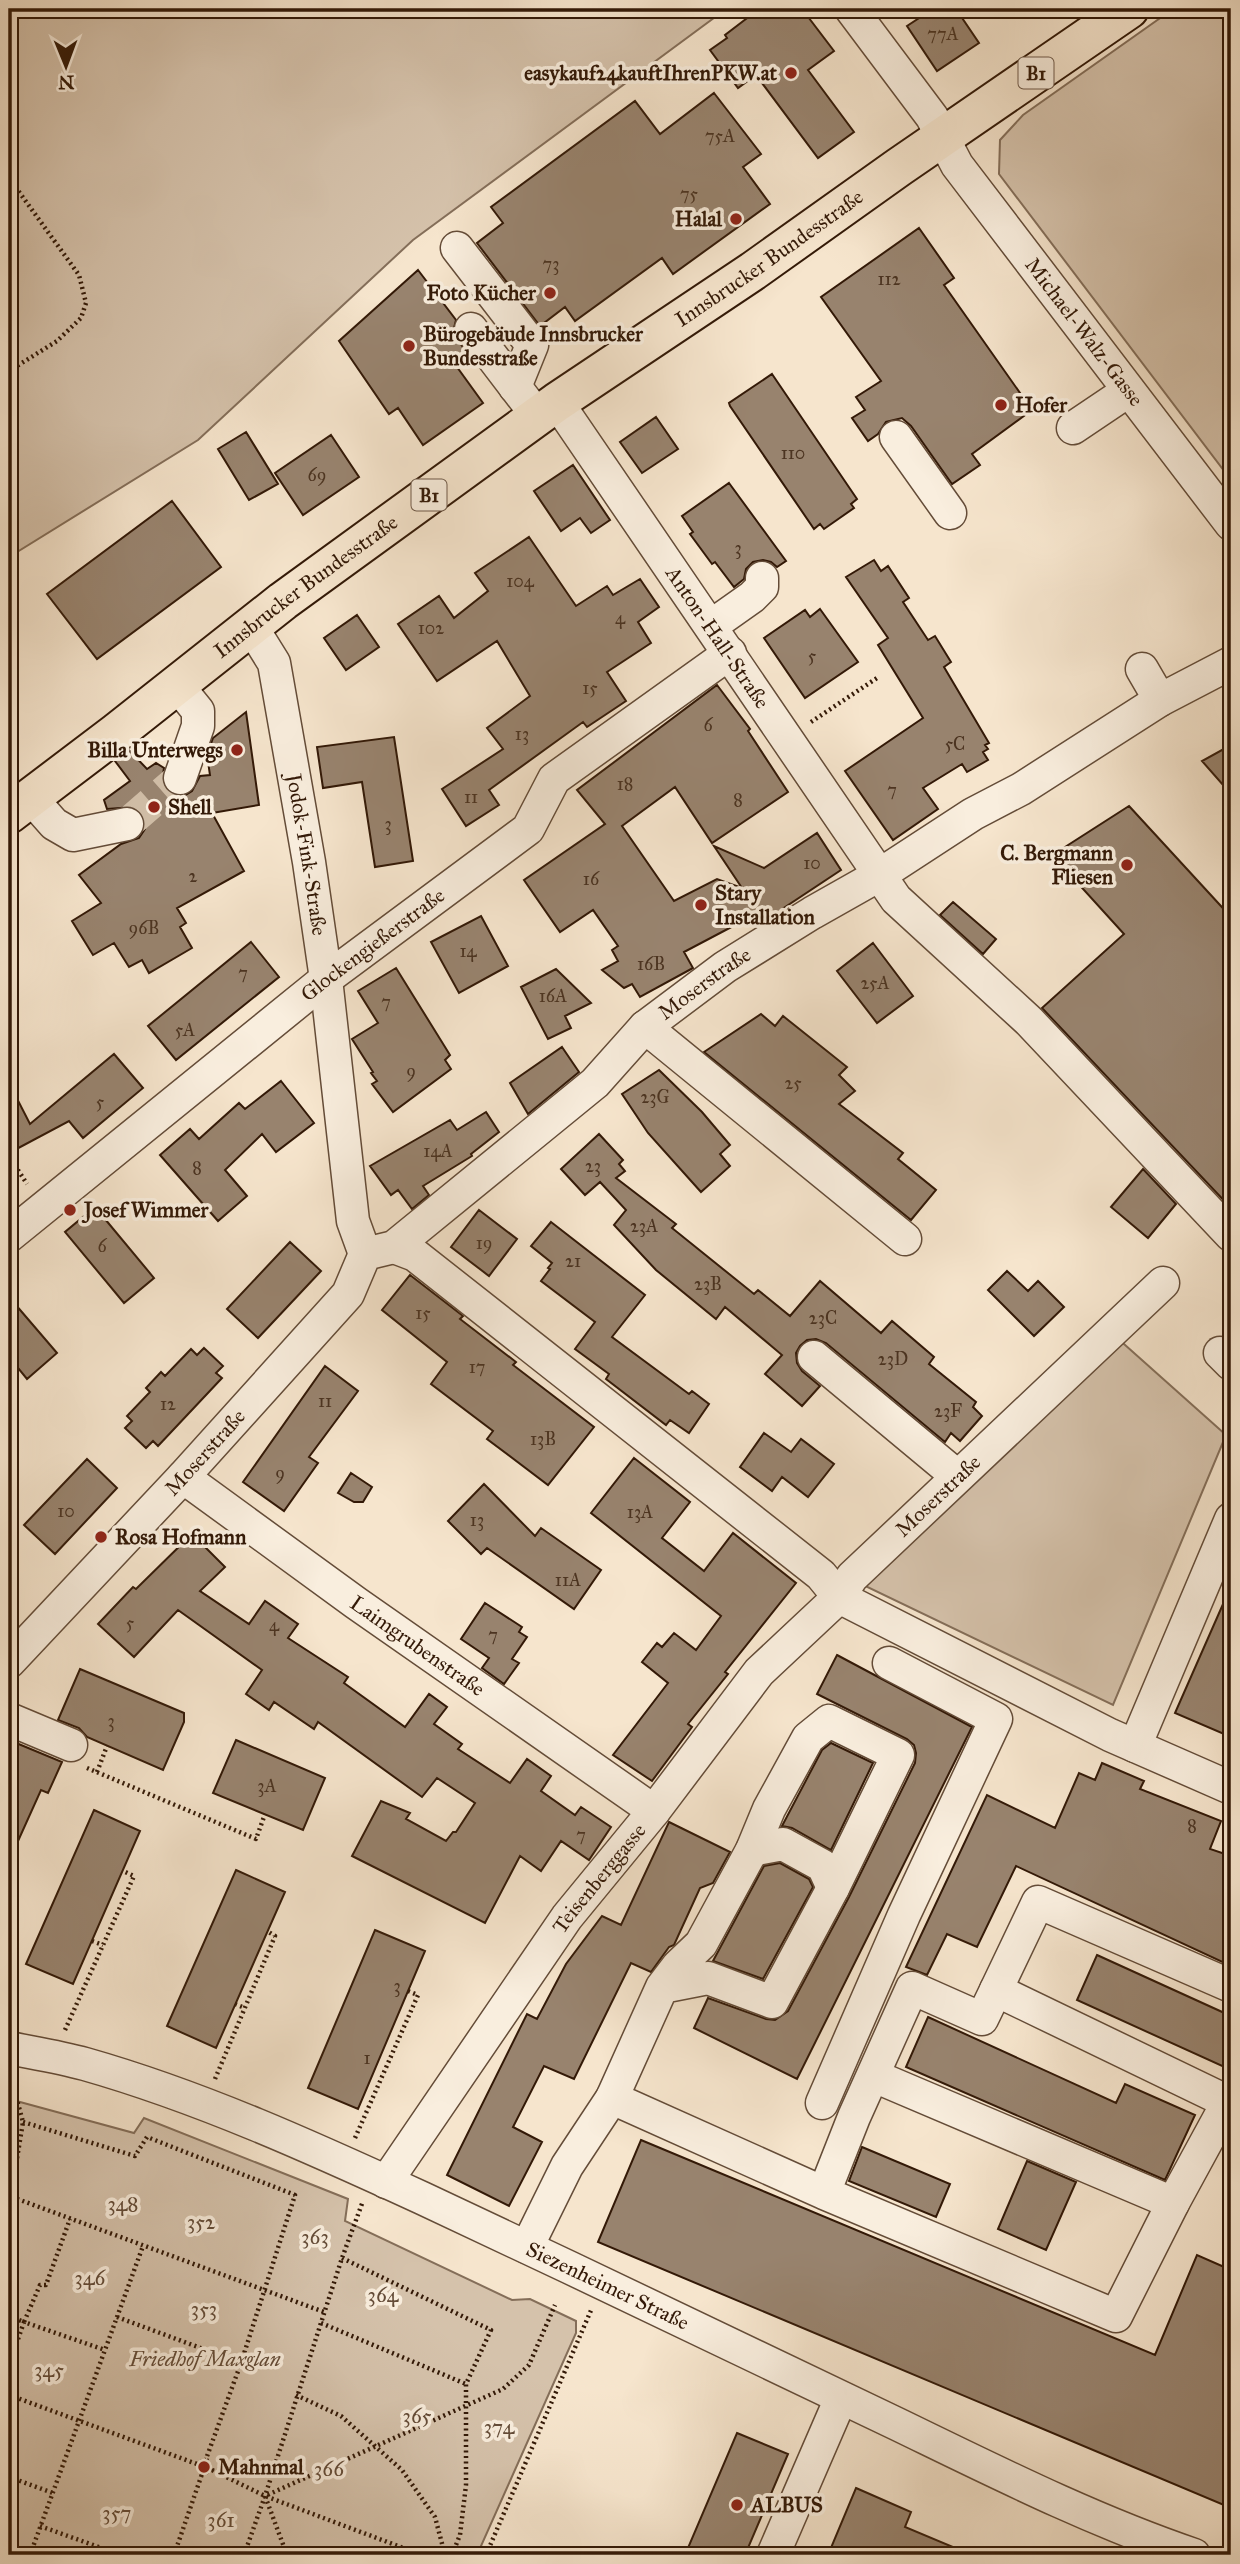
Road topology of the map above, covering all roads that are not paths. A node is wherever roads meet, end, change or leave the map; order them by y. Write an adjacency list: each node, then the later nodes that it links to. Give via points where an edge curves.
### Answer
1 (851, 9): 3 (street, Michael-Walz-Gasse)
2 (1129, 9): 3 (main road, Innsbrucker Bundesstraße / B1)
3 (942, 137): 6 (street, Michael-Walz-Gasse, via 957,164); 7 (main road, Innsbrucker Bundesstraße / B1, via 753,271)
4 (457, 248): 7 (street, via 532,345)
5 (471, 329): 7 (street, Anton-Hall-Straße)
6 (1128, 391): 8 (street); 11 (street, Michael-Walz-Gasse)
7 (536, 402): 13 (main road, Innsbrucker Bundesstraße / B1); 14 (street, Anton-Hall-Straße)
8 (1073, 428)
9 (896, 437): 10 (street)
10 (950, 513)
11 (1231, 524)
12 (762, 578): 14 (street, via 762,587 752,597)
13 (251, 626): 18 (main road, Innsbrucker Bundesstraße / B1); 24 (street, Jodok-Fink-Straße, via 274,663)
14 (711, 626): 15 (street, Anton-Hall-Straße)
15 (730, 653): 23 (street, Anton-Hall-Straße); 24 (street, Glockengießerstraße, via 554,779 528,829)
16 (1231, 663): 19 (street, Moserstraße)
17 (1142, 669): 19 (street)
18 (177, 685): 20 (street, via 198,711 198,726); 21 (main road, Innsbrucker Bundesstraße / B1)
19 (1160, 699): 23 (street, Moserstraße)
20 (180, 778)
21 (20, 806): 22 (street, via 73,835)
22 (127, 824)
23 (881, 874): 25 (street, Moserstraße, via 725,967); 26 (street, Anton-Hall-Straße, via 896,899 1029,1021)
24 (326, 979): 27 (street, Glockengießerstraße); 29 (street, Jodok-Fink-Straße, via 353,1221)
25 (645, 1027): 28 (street); 29 (street, Moserstraße, via 595,1083)
26 (1231, 1235)
27 (9, 1236)
28 (905, 1239)
29 (379, 1251): 33 (street, Moserstraße, via 348,1294); 35 (street, via 415,1255 821,1575)
30 (1163, 1283): 32 (street, Moserstraße)
31 (814, 1357): 32 (street)
32 (957, 1476): 35 (street, Moserstraße, via 852,1577)
33 (183, 1477): 36 (street, Moserstraße); 44 (street, Laimgrubenstraße)
34 (1231, 1519): 41 (street)
35 (839, 1597): 38 (street); 44 (street, Teisenberggasse, via 759,1672)
36 (9, 1662)
37 (889, 1663): 40 (street)
38 (1014, 1686): 40 (street); 41 (street)
39 (9, 1719): 42 (street)
40 (996, 1719): 53 (street)
41 (1135, 1746): 43 (street)
42 (78, 1756)
43 (1231, 1787)
44 (654, 1811): 54 (street, Teisenberggasse)
45 (752, 1850): 46 (street, via 783,1844 822,1866); 46 (street, via 808,1738 829,1721 898,1755); 48 (street, via 701,1944)
46 (833, 1888): 48 (street, via 772,2002 708,1978)
47 (1231, 1986): 49 (street, via 1038,1902)
48 (663, 1987): 52 (street)
49 (996, 1990): 51 (street, via 982,2019 912,1989); 56 (street, via 1228,2102)
50 (9, 2048): 54 (street, Siezenheimer Straße, via 83,2063 204,2105)
51 (874, 2076): 55 (street); 56 (street)
52 (611, 2098): 55 (street); 57 (street, via 567,2166)
53 (822, 2103)
54 (368, 2173): 57 (street, Siezenheimer Straße)
55 (824, 2193): 56 (street, via 1116,2316)
56 (1173, 2203)
57 (527, 2247): 58 (street, Siezenheimer Straße)
58 (841, 2398): 59 (street); 60 (street, Siezenheimer Straße, via 1046,2495)
59 (773, 2555)
60 (1194, 2555)

